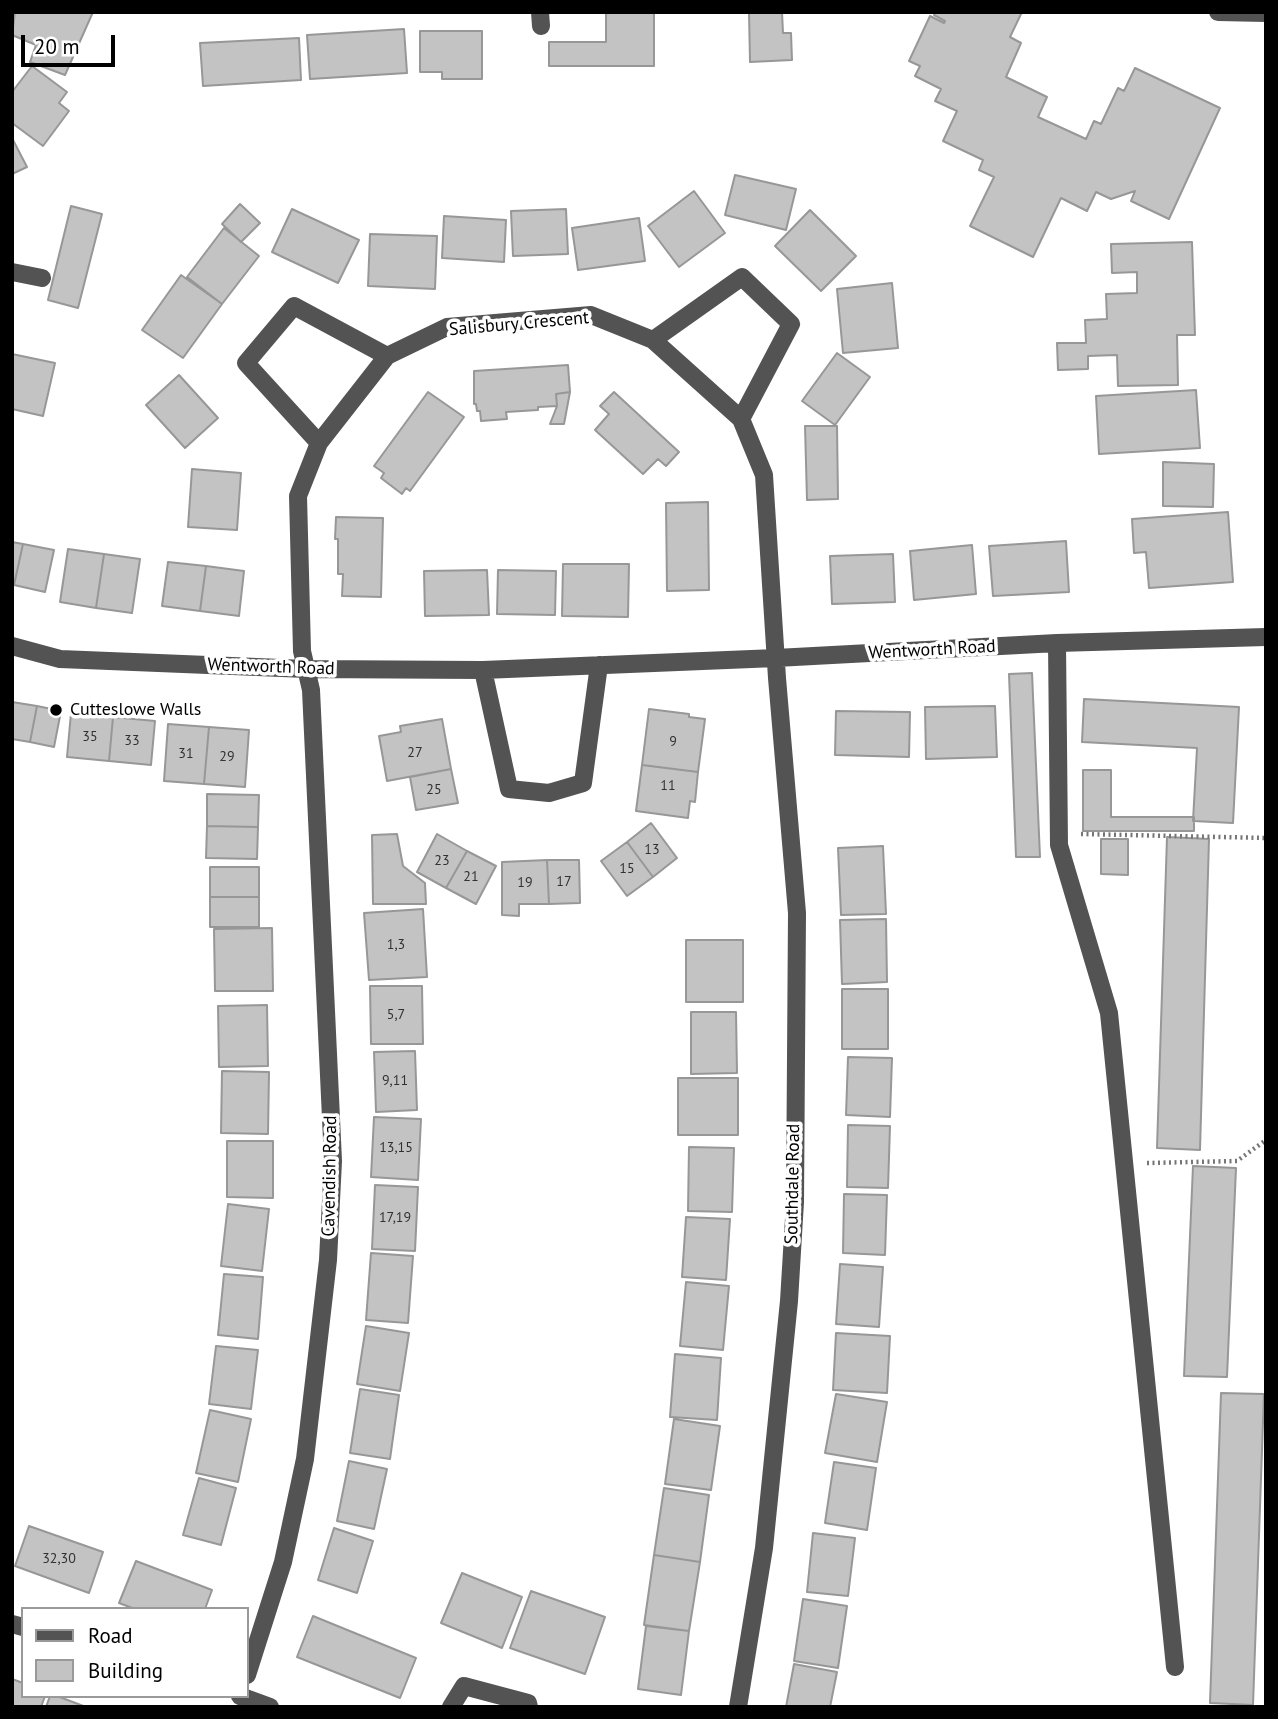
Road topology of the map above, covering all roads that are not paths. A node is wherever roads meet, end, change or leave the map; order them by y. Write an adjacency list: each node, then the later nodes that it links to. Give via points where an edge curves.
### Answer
1 (1218, 12): 2 (street)
2 (1266, 13)
3 (12, 272): 4 (street)
4 (42, 278)
5 (653, 340): 6 (street, Salisbury Crescent, via 591,314 447,327); 7 (street, Salisbury Crescent); 7 (street, via 742,276 791,324)
6 (387, 356): 8 (street, Salisbury Crescent); 8 (street, via 294,306 246,363)
7 (741, 419): 12 (street, Salisbury Crescent, via 764,475)
8 (319, 443): 14 (street, Salisbury Crescent, via 299,496)
9 (1266, 637): 10 (street, Wentworth Road)
10 (1057, 643): 12 (street, Wentworth Road); 16 (street, via 1059,845 1109,1013)
11 (12, 646): 14 (street, Wentworth Road, via 60,659)
12 (776, 658): 13 (street, Wentworth Road); 22 (street, Southdale Road, via 797,913 795,1202 764,1548)
13 (599, 665): 15 (street, Wentworth Road); 15 (street, via 583,783 549,793 509,789)
14 (306, 669): 15 (street, Wentworth Road); 17 (street, Cavendish Road, via 311,690 333,1161 328,1259 305,1459 283,1562)
15 (483, 670)
16 (1175, 1667)
17 (248, 1672)
18 (245, 1698): 19 (street)
19 (270, 1707)
20 (451, 1707): 21 (street, via 464,1686 528,1703)
21 (528, 1707)
22 (738, 1707)

